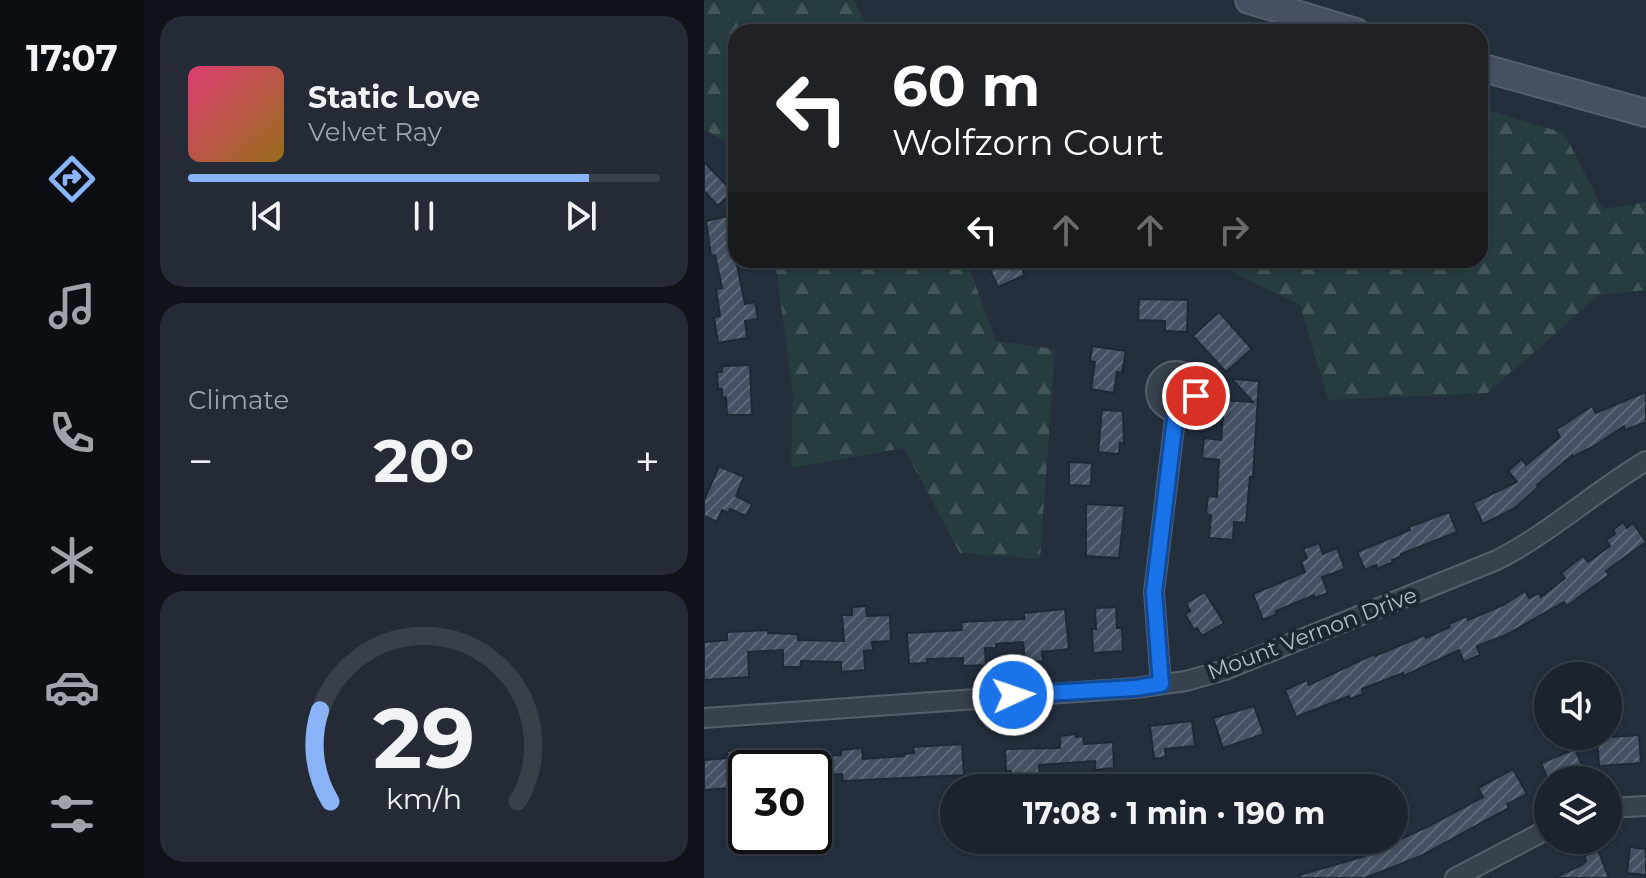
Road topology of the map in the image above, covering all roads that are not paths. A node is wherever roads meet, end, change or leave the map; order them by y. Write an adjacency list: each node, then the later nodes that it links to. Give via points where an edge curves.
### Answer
1 (1249, 0): 2 (main road)
2 (1329, 24)
3 (1488, 69): 4 (main road)
4 (1646, 113)
5 (1176, 411): 7 (street, via 1154,592)
6 (1646, 461): 7 (street, Mount Vernon Drive, via 1532,542 1497,560 1225,670)
7 (1161, 684): 8 (street, Mount Vernon Drive)
8 (704, 718)
9 (1646, 806): 10 (street)
10 (1622, 807)
11 (1534, 836): 12 (street)
12 (1455, 878)

